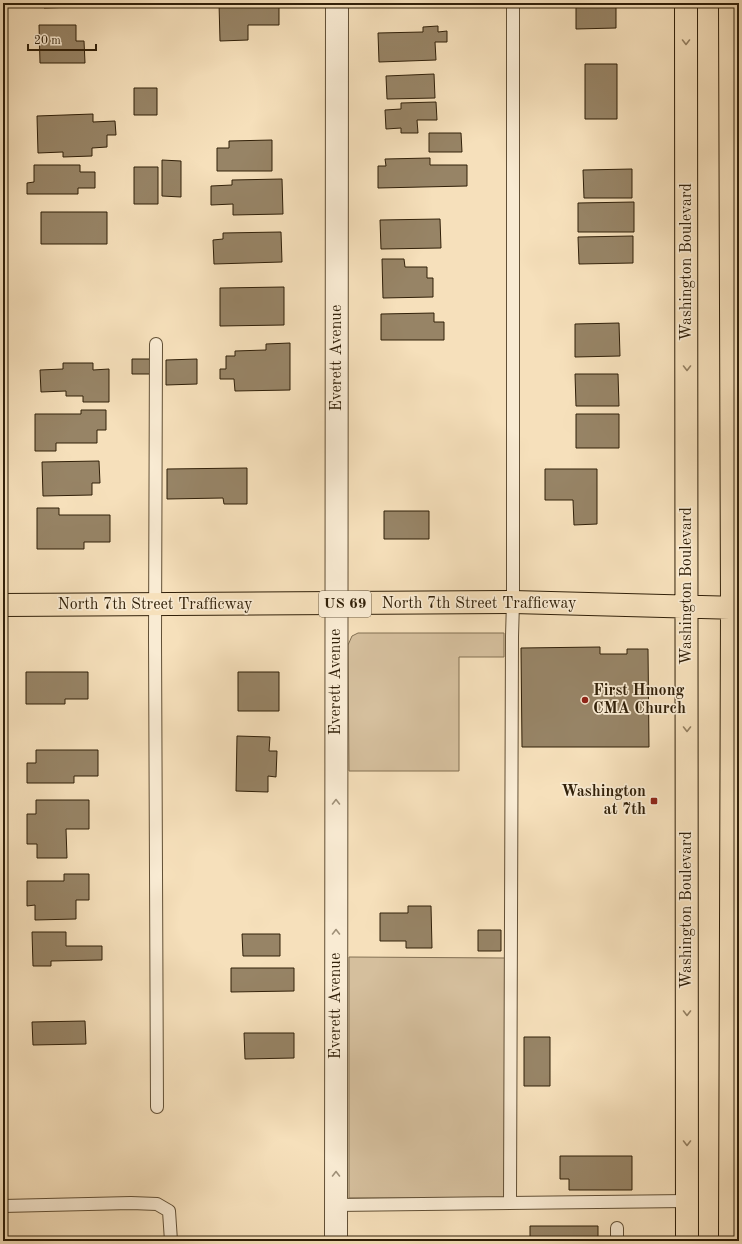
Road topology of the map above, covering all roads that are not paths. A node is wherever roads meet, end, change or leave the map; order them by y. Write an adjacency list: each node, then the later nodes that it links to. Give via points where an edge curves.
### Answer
1 (337, 3): 7 (street, Everett Avenue)
2 (513, 3): 6 (lane)
3 (686, 3): 10 (main road, Washington Boulevard, one-way to 10)
4 (730, 3): 11 (main road)
5 (156, 344): 9 (lane)
6 (514, 602): 7 (main road, North 7th Street Trafficway / US 69); 10 (main road, North 7th Street Trafficway / US 69); 14 (lane)
7 (336, 604): 9 (main road, North 7th Street Trafficway / US 69); 15 (street, Everett Avenue, one-way to 7)
8 (3, 605): 9 (main road, North 7th Street Trafficway / US 69)
9 (155, 605): 12 (lane)
10 (687, 606): 11 (main road, North 7th Street Trafficway / US 69); 13 (main road, Washington Boulevard, one-way to 13)
11 (735, 608): 17 (main road)
12 (157, 1108)
13 (687, 1201): 14 (lane); 22 (main road, Washington Boulevard)
14 (510, 1203): 15 (lane)
15 (336, 1205): 20 (street, Everett Avenue)
16 (3, 1206): 19 (lane, via 157,1204 169,1211)
17 (735, 1206): 23 (main road)
18 (617, 1228): 21 (lane)
19 (171, 1241)
20 (336, 1241)
21 (617, 1241)
22 (687, 1241)
23 (730, 1241)

